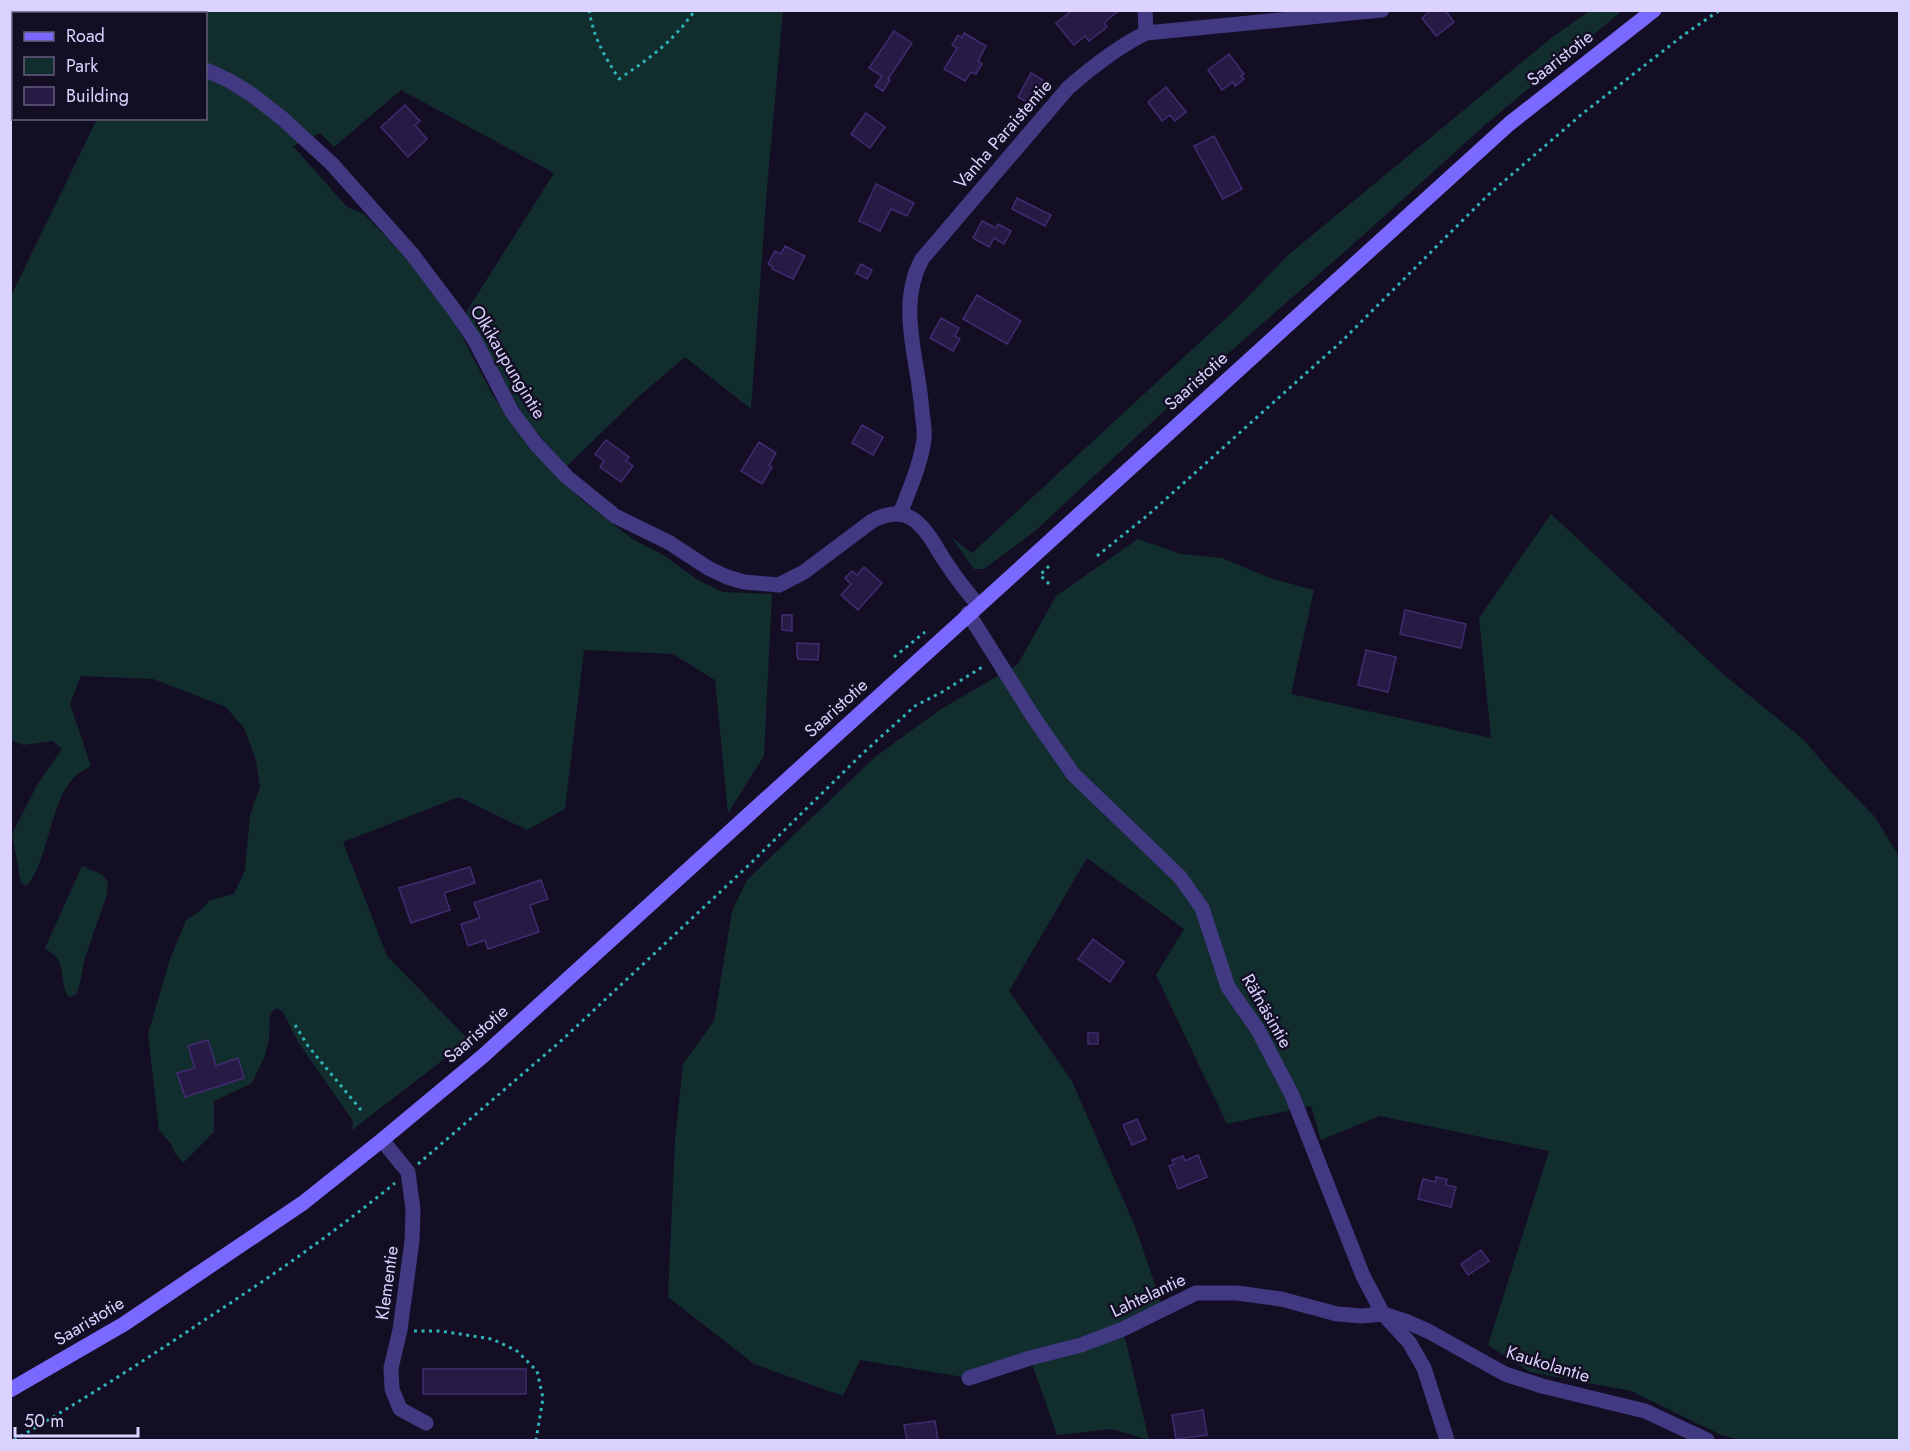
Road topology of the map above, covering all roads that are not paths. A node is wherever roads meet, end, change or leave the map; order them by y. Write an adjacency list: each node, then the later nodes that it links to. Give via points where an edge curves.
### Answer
1 (1144, 10): 4 (street)
2 (1382, 10): 4 (street, Vanha Paraistentie)
3 (1654, 10): 7 (main road, Saaristotie, via 1509,124)
4 (1146, 33): 6 (street, Vanha Paraistentie, via 1119,48 1068,88 922,258 910,291 909,318 924,437)
5 (207, 70): 6 (street, Olkikaupungintie, via 251,94 332,164 412,254 455,311 512,412 536,444 567,477 615,516 727,577 779,585 804,572 872,521 884,514)
6 (900, 514): 7 (street, via 925,529)
7 (973, 609): 8 (main road, Saaristotie, via 483,1056); 9 (street, Räfnäsintie, via 997,658 1073,774 1180,877 1202,908 1228,987 1258,1030 1292,1095 1363,1276)
8 (382, 1140): 11 (main road, Saaristotie, via 303,1203 204,1271 124,1324); 12 (street, Klementie, via 408,1172 413,1210 392,1389 400,1409)
9 (1383, 1314): 10 (street, Lahtelantie, via 1337,1314 1238,1293 1196,1293 1081,1345); 13 (street, Räfnäsintie, via 1424,1368); 14 (street, Kaukolantie, via 1428,1331 1505,1374 1645,1411)
10 (969, 1378)
11 (10, 1390)
12 (426, 1423)
13 (1447, 1440)
14 (1707, 1440)

